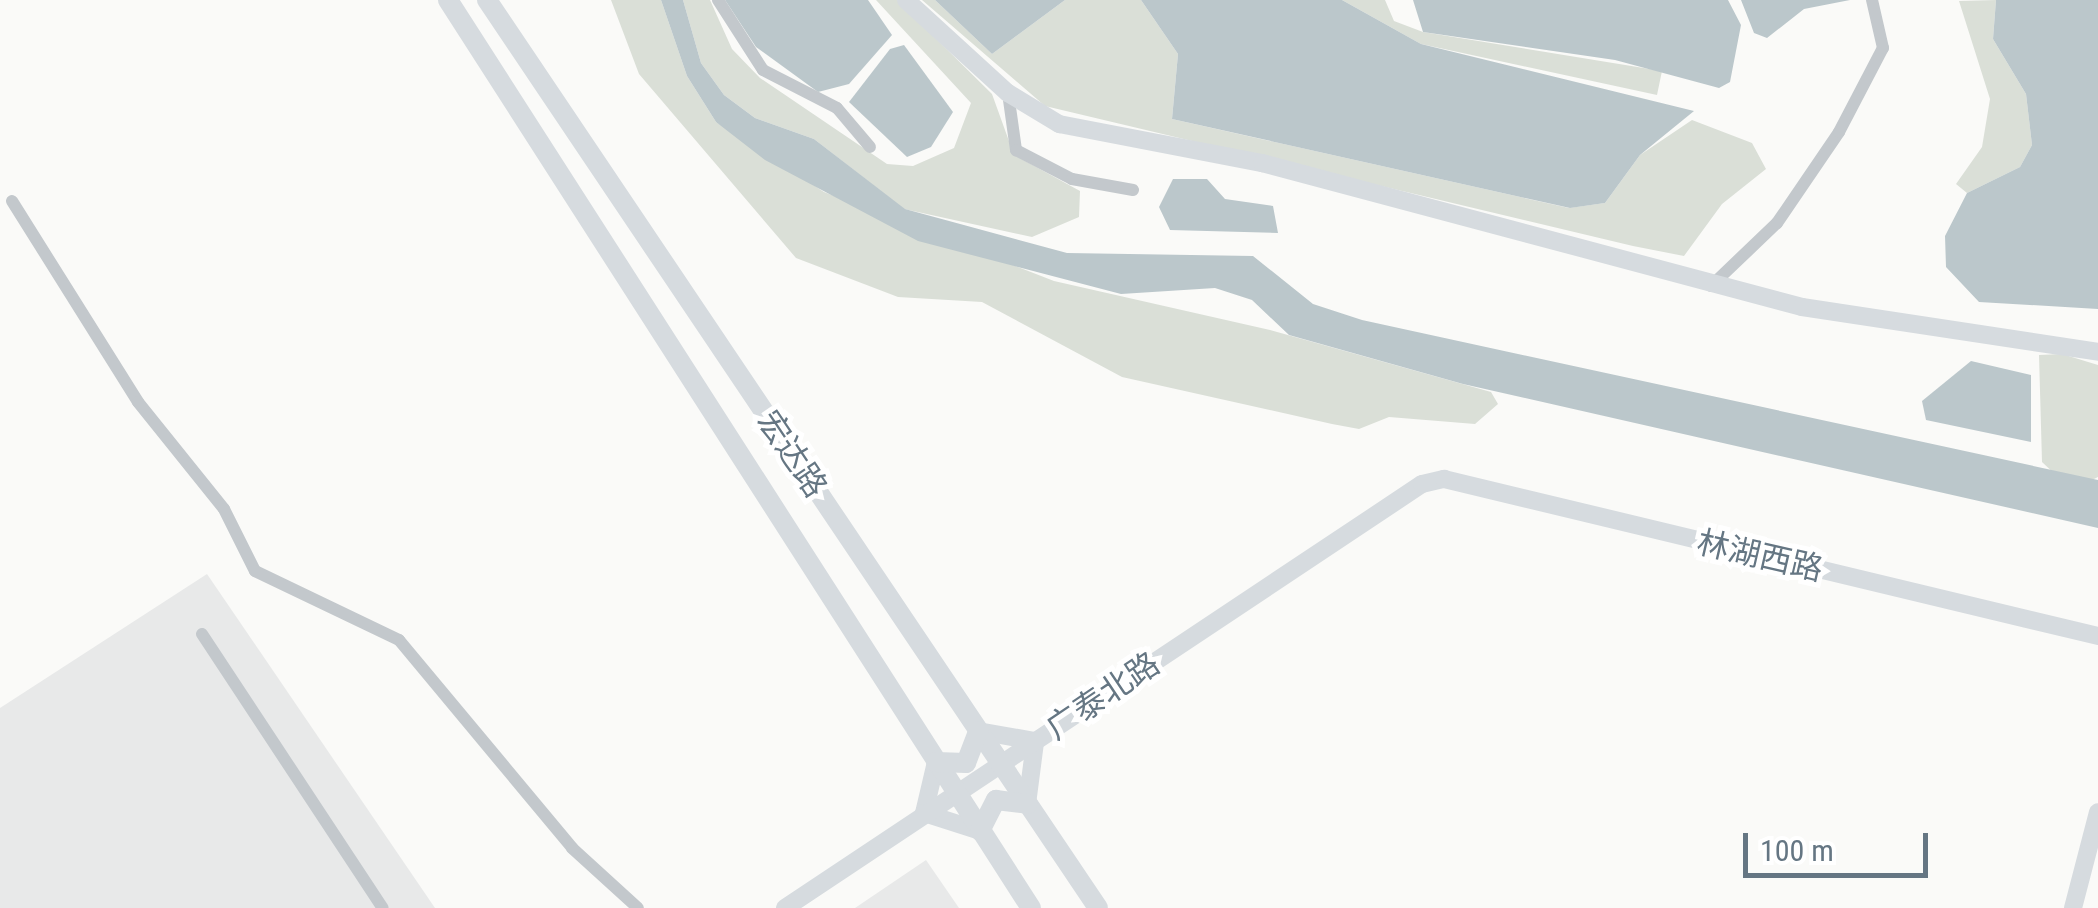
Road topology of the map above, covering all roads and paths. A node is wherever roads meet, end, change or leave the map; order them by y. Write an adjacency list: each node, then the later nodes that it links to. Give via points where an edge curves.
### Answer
1 (448, 0): 17 (main road, 宏达路)
2 (487, 0): 15 (main road, 宏达路)
3 (718, 0): 7 (street, via 763,70 837,108)
4 (906, 0): 6 (street)
5 (1872, 0): 10 (street, via 1883,48 1839,132 1777,223)
6 (1008, 92): 8 (street, via 1016,150 1072,178); 10 (street, via 1059,124 1262,163)
7 (870, 147)
8 (1133, 190)
9 (12, 202): 25 (street, via 138,402 224,509 254,572 399,640 572,848)
10 (1711, 286): 11 (street)
11 (2098, 352)
12 (1422, 484): 14 (street, 林湖西路, via 1444,479); 16 (street, 广泰北路)
13 (202, 634): 24 (street)
14 (2098, 636)
15 (978, 731): 16 (street); 17 (main road, via 966,762); 18 (main road, 宏达路)
16 (1036, 741): 18 (street, 广泰北路); 20 (street)
17 (936, 762): 19 (main road, 宏达路); 22 (street)
18 (1001, 764): 19 (street, 广泰北路); 20 (main road, 宏达路)
19 (956, 792): 22 (street, 广泰北路); 23 (main road, 宏达路)
20 (1028, 804): 23 (main road, via 996,800); 28 (main road, 宏达路)
21 (2098, 812): 29 (street)
22 (924, 814): 23 (street); 26 (street, 广泰北路)
23 (980, 831): 27 (main road, 宏达路)
24 (383, 908)
25 (638, 908)
26 (785, 908)
27 (1031, 908)
28 (1098, 908)
29 (2073, 908)

